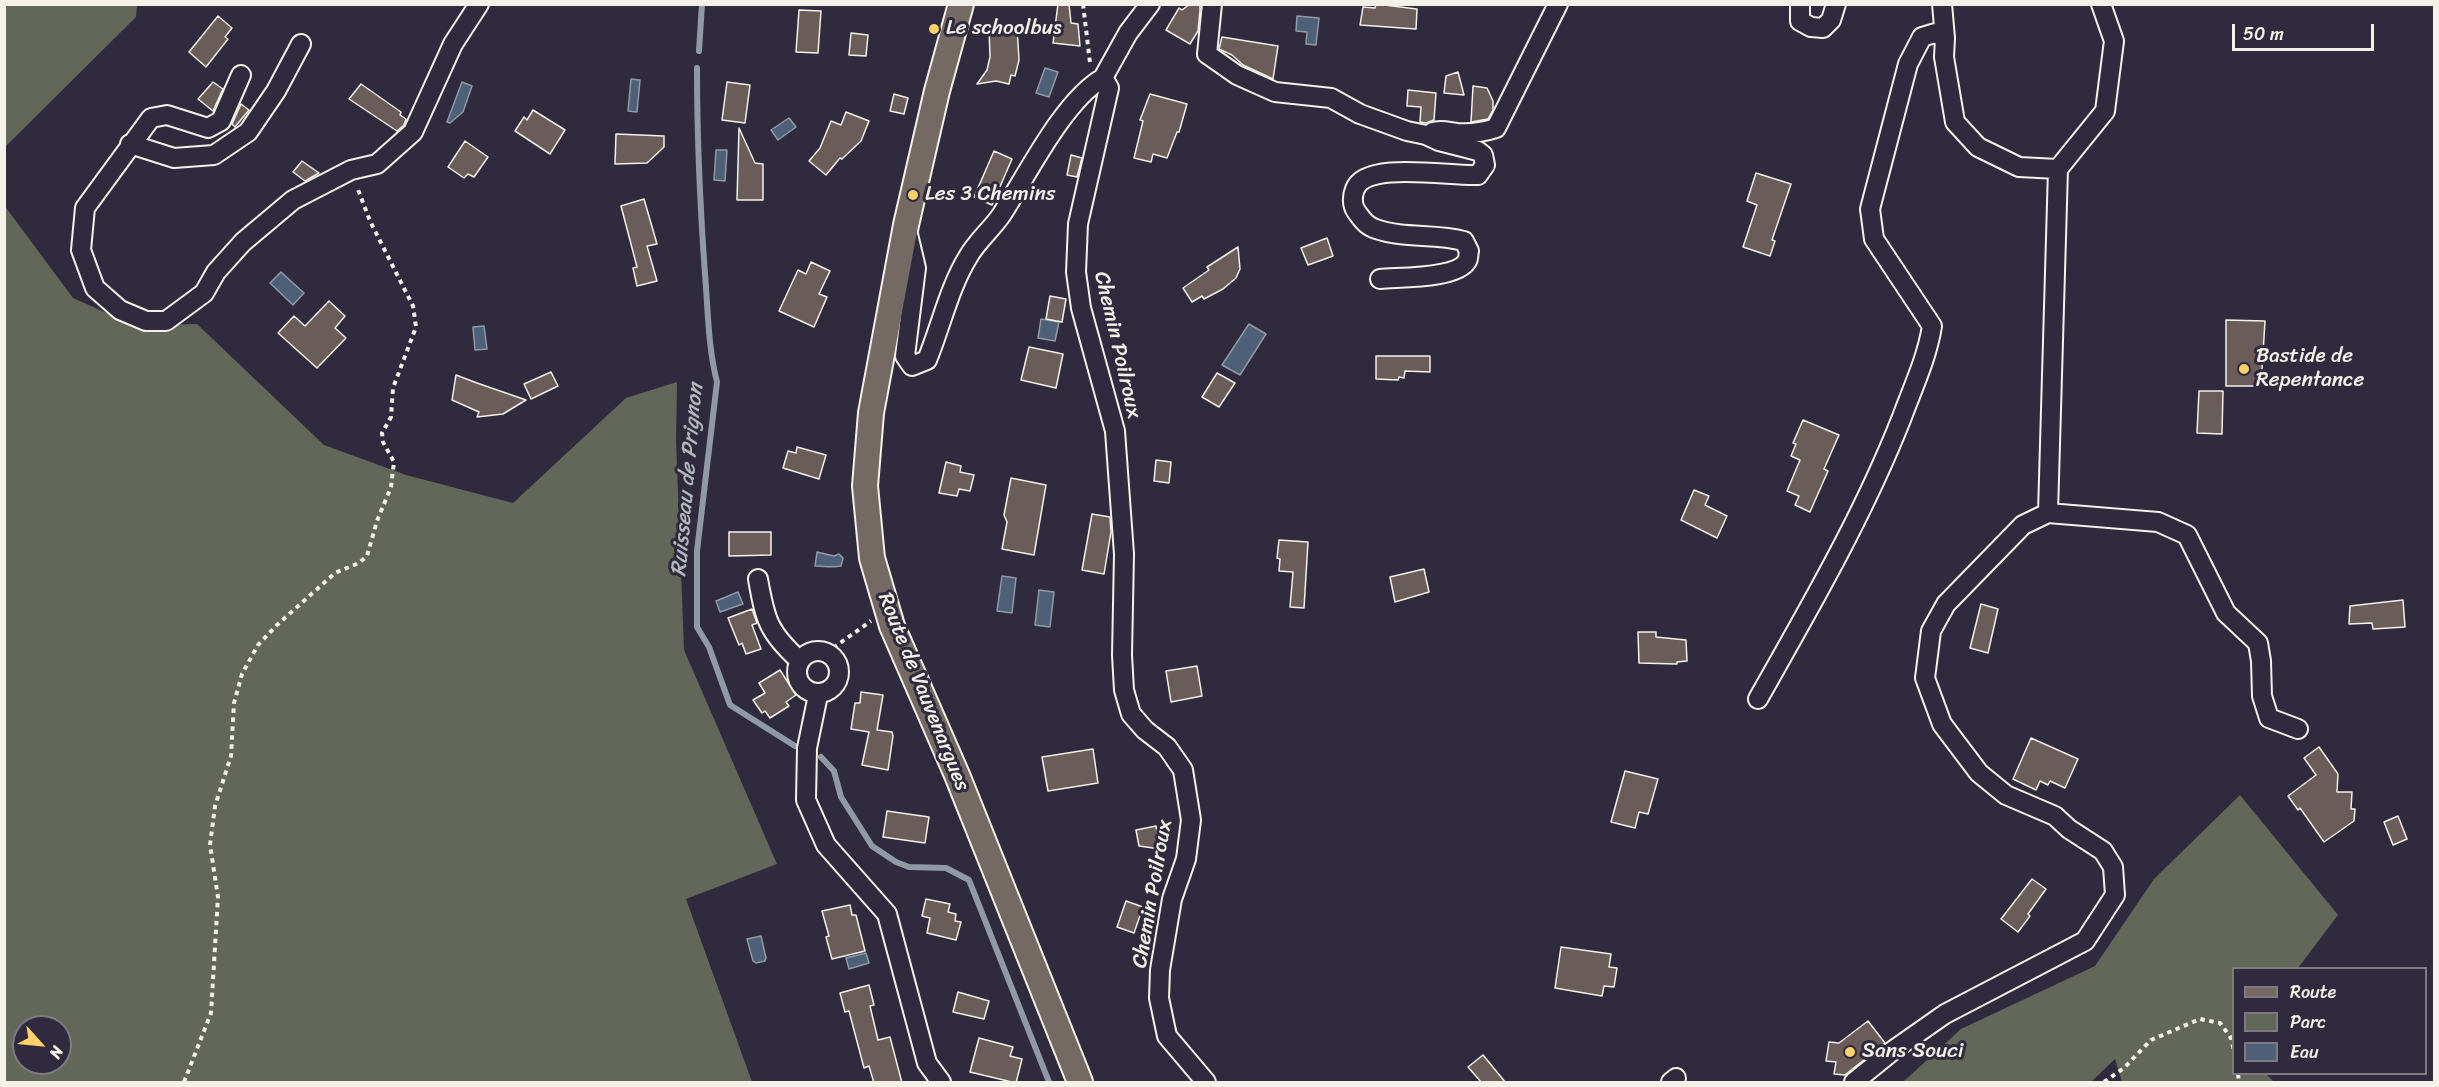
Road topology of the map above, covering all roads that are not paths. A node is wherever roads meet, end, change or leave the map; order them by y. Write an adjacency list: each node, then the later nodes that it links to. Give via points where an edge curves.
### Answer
1 (479, 4): 15 (street, via 453,44 413,132 377,164 351,170 293,200 243,242 216,272 204,293 166,321 146,321 120,310 95,288 81,250 85,208)
2 (961, 4): 17 (main road, Route de Vauvenargues)
3 (1150, 4): 13 (street)
4 (1212, 4): 14 (street, via 1207,54 1220,65 1275,92 1331,98 1370,117)
5 (1558, 4): 14 (street, via 1496,128 1458,133 1438,130)
6 (1800, 4): 7 (street, via 1800,21 1822,28 1831,20)
7 (1836, 4)
8 (1942, 4): 10 (street)
9 (2101, 4): 16 (street, via 2114,42 2104,111)
10 (1945, 38): 16 (street, via 1944,57 1955,122 1978,147 2019,167); 23 (street, via 1935,33 1922,37 1908,64 1870,209 1874,239 1932,326 1928,350 1880,471)
11 (301, 44): 15 (street, via 248,132 214,155 174,158)
12 (241, 75): 15 (street, via 221,121 208,128 167,115 151,118)
13 (1098, 81): 17 (street, via 1069,110 1001,215 968,257 927,360 912,366 905,356 916,268); 27 (street, Chemin Poilroux, via 1109,88 1078,224 1076,272 1081,308 1115,431 1124,554 1125,690 1131,714 1144,730 1167,747 1183,770 1191,820 1186,859 1172,899 1159,998 1167,1036)
14 (1426, 135): 18 (street, via 1478,151 1485,159 1483,171 1478,176 1435,173 1365,177 1357,182 1354,207 1366,224 1376,229 1464,242 1469,251 1467,261 1444,274)
15 (130, 144)
16 (2058, 169): 19 (street)
17 (906, 225): 26 (main road, Route de Vauvenargues, via 871,413 864,486 872,558 888,614)
18 (1380, 279)
19 (2049, 513): 24 (street, via 2158,522 2187,536 2226,614 2258,643 2262,696 2269,718); 28 (street, via 2023,525 1946,604 1931,631 1925,678 1942,724 1979,773 2006,795 2055,816 2103,851 2113,867 2115,895 2085,941 1945,1014)
20 (758, 579): 21 (street, via 768,626)
21 (799, 660): 22 (street, via 797,680); 22 (street, via 811,651 826,653 839,666 831,690)
22 (818, 695): 25 (street, via 807,748 806,800 826,845 887,914 927,1063)
23 (1758, 699)
24 (2298, 729)
25 (941, 1083)
26 (1080, 1083)
27 (1206, 1083)
28 (1854, 1083)

